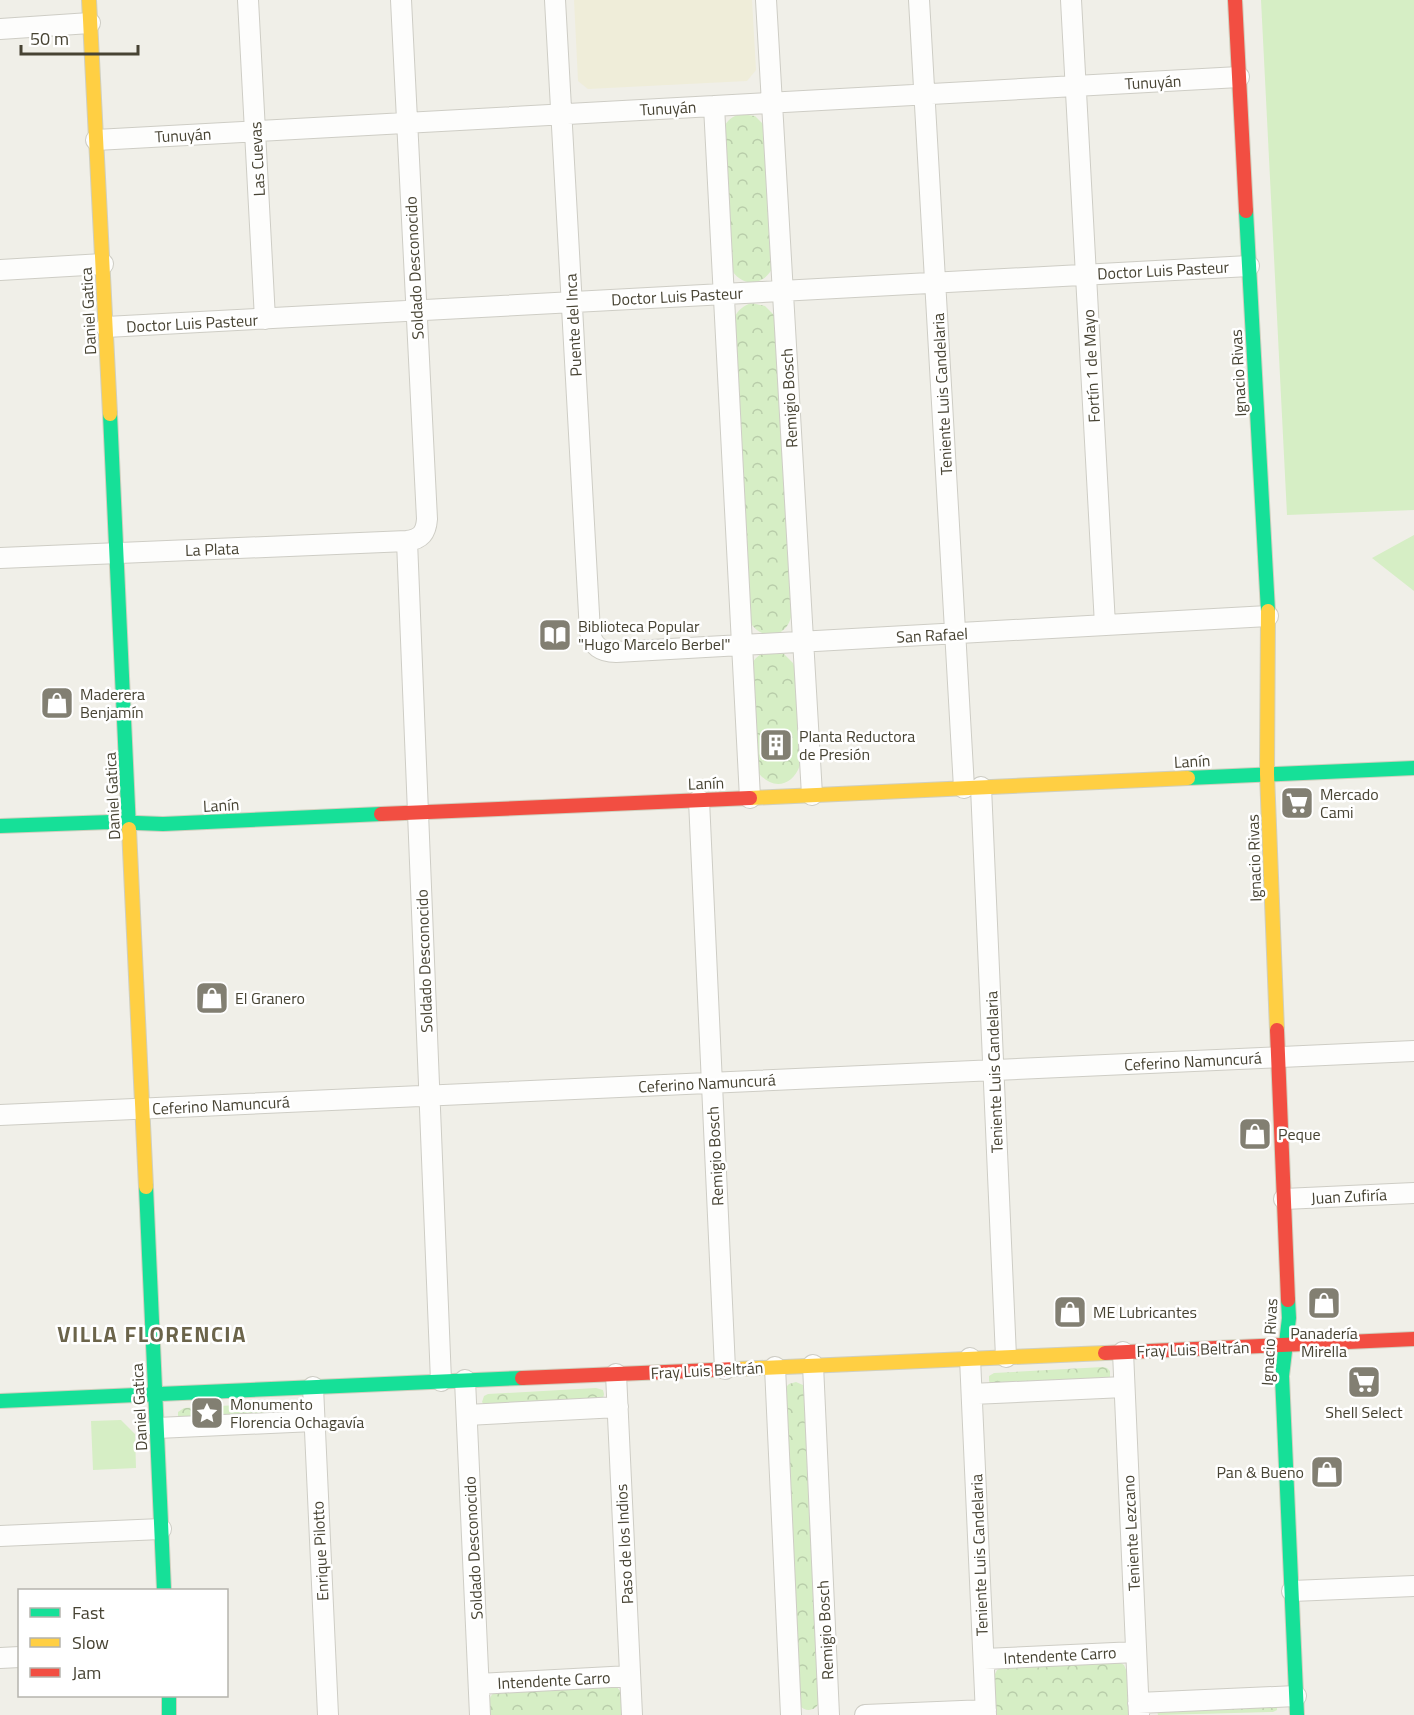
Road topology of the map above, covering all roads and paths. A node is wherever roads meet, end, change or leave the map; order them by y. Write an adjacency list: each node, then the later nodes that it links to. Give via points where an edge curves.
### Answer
1 (89, 0): 9 (main road, Daniel Gatica)
2 (248, 0): 18 (street, Las Cuevas)
3 (401, 0): 17 (street, Soldado Desconocido)
4 (555, 0): 16 (street, Puente del Inca)
5 (766, 0): 14 (street, Remigio Bosch)
6 (920, 0): 13 (street, Teniente Luis Candelaria)
7 (1071, 0): 12 (street, Fortín 1 de Mayo)
8 (1235, 0): 11 (main road, Ignacio Rivas)
9 (90, 23): 10 (street); 19 (main road, Daniel Gatica)
10 (0, 29)
11 (1239, 77): 12 (street, Tunuyán); 21 (main road, Ignacio Rivas)
12 (1076, 86): 13 (street, Tunuyán); 23 (street, Fortín 1 de Mayo)
13 (925, 94): 14 (street, Tunuyán); 24 (street, Teniente Luis Candelaria)
14 (772, 103): 15 (street, Tunuyán); 25 (street, Remigio Bosch)
15 (714, 106): 16 (street, Tunuyán); 26 (street)
16 (561, 114): 17 (street, Tunuyán); 27 (street, Puente del Inca)
17 (407, 123): 18 (street, Tunuyán); 28 (street, Soldado Desconocido)
18 (255, 131): 19 (street, Tunuyán); 29 (street, Las Cuevas)
19 (96, 140): 20 (main road, Daniel Gatica)
20 (103, 264): 22 (street); 30 (main road, Daniel Gatica)
21 (1249, 266): 23 (street, Doctor Luis Pasteur); 34 (main road, Ignacio Rivas)
22 (0, 270)
23 (1086, 274): 24 (street, Doctor Luis Pasteur); 35 (street, Fortín 1 de Mayo)
24 (935, 282): 25 (street, Doctor Luis Pasteur); 36 (street, Teniente Luis Candelaria)
25 (783, 291): 26 (street, Doctor Luis Pasteur); 37 (street, Remigio Bosch)
26 (723, 294): 27 (street, Doctor Luis Pasteur); 38 (street)
27 (572, 302): 28 (street, Doctor Luis Pasteur); 39 (street, Puente del Inca, via 590,632)
28 (416, 310): 29 (street, Doctor Luis Pasteur); 31 (street, Soldado Desconocido, via 427,519)
29 (265, 319): 30 (street, Doctor Luis Pasteur)
30 (106, 327): 32 (main road, Daniel Gatica)
31 (415, 538): 32 (street, La Plata); 46 (street, Soldado Desconocido)
32 (117, 553): 33 (street, La Plata); 47 (main road, Daniel Gatica)
33 (0, 558)
34 (1268, 616): 35 (street, San Rafael); 41 (main road, Ignacio Rivas)
35 (1105, 625): 36 (street, San Rafael)
36 (955, 633): 37 (street, San Rafael); 42 (street, Teniente Luis Candelaria)
37 (803, 642): 38 (street, San Rafael); 43 (street, Remigio Bosch)
38 (742, 645): 39 (street, San Rafael, via 616,652); 44 (street)
39 (597, 647)
40 (1414, 768): 41 (main road, Lanín)
41 (1267, 774): 42 (main road, Lanín); 50 (main road, Ignacio Rivas)
42 (973, 788): 43 (main road, Lanín); 51 (street, Teniente Luis Candelaria)
43 (812, 795): 44 (main road, Lanín)
44 (750, 798): 45 (main road, Lanín)
45 (699, 800): 46 (main road, Lanín); 52 (street, Remigio Bosch)
46 (418, 813): 47 (main road, Lanín, via 163,824); 53 (street, Soldado Desconocido)
47 (129, 822): 48 (main road, Lanín); 54 (main road, Daniel Gatica)
48 (0, 826)
49 (1414, 1051): 50 (street, Ceferino Namuncurá)
50 (1278, 1058): 51 (street, Ceferino Namuncurá); 57 (main road, Ignacio Rivas)
51 (994, 1070): 52 (street, Ceferino Namuncurá); 61 (street, Teniente Luis Candelaria)
52 (712, 1083): 53 (street, Ceferino Namuncurá); 65 (street, Remigio Bosch)
53 (429, 1096): 54 (street, Ceferino Namuncurá); 68 (street, Soldado Desconocido)
54 (142, 1109): 55 (street, Ceferino Namuncurá); 71 (main road, Daniel Gatica)
55 (0, 1115)
56 (1414, 1193): 57 (street, Juan Zufiría)
57 (1284, 1199): 59 (main road, Ignacio Rivas)
58 (1414, 1339): 59 (main road, Fray Luis Beltrán)
59 (1287, 1345): 60 (main road, Fray Luis Beltrán); 82 (main road, Ignacio Rivas, via 1282,1377)
60 (1122, 1352): 61 (main road, Fray Luis Beltrán); 70 (street, Teniente Lezcano)
61 (1006, 1357): 62 (main road, Fray Luis Beltrán)
62 (970, 1358): 63 (main road, Fray Luis Beltrán); 72 (street, Teniente Luis Candelaria)
63 (813, 1365): 64 (main road, Fray Luis Beltrán); 98 (street, Remigio Bosch)
64 (775, 1366): 65 (main road, Fray Luis Beltrán); 97 (street)
65 (725, 1369): 66 (main road, Fray Luis Beltrán)
66 (616, 1374): 67 (main road, Fray Luis Beltrán); 74 (street, Paso de los Indios)
67 (465, 1380): 68 (main road, Fray Luis Beltrán); 75 (street, Soldado Desconocido)
68 (441, 1381): 69 (main road, Fray Luis Beltrán)
69 (313, 1387): 71 (main road, Fray Luis Beltrán); 76 (street, Enrique Pilotto)
70 (1124, 1387): 72 (street); 83 (street, Teniente Lezcano)
71 (155, 1394): 73 (main road, Fray Luis Beltrán); 77 (main road, Daniel Gatica)
72 (972, 1394): 86 (street, Teniente Luis Candelaria)
73 (0, 1401)
74 (618, 1407): 75 (street); 87 (street, Paso de los Indios)
75 (467, 1414): 88 (street, Soldado Desconocido)
76 (315, 1421): 77 (street); 94 (street, Enrique Pilotto)
77 (157, 1428): 78 (main road, Daniel Gatica)
78 (161, 1529): 79 (street); 81 (main road, Daniel Gatica)
79 (0, 1536)
80 (1414, 1586): 82 (street)
81 (164, 1589)
82 (1292, 1591): 90 (main road, Ignacio Rivas)
83 (1136, 1652): 86 (street, Intendente Carro); 91 (street, Teniente Lezcano)
84 (18, 1657): 85 (street)
85 (0, 1658)
86 (984, 1659): 92 (street, Teniente Luis Candelaria)
87 (630, 1676): 88 (street, Intendente Carro); 96 (street, Paso de los Indios)
88 (479, 1684): 95 (street, Soldado Desconocido)
89 (169, 1697): 93 (main road)
90 (1296, 1705): 91 (street)
91 (1139, 1709)
92 (986, 1712): 99 (street)
93 (169, 1715)
94 (328, 1715)
95 (480, 1715)
96 (632, 1715)
97 (791, 1715)
98 (829, 1715)
99 (865, 1715)

